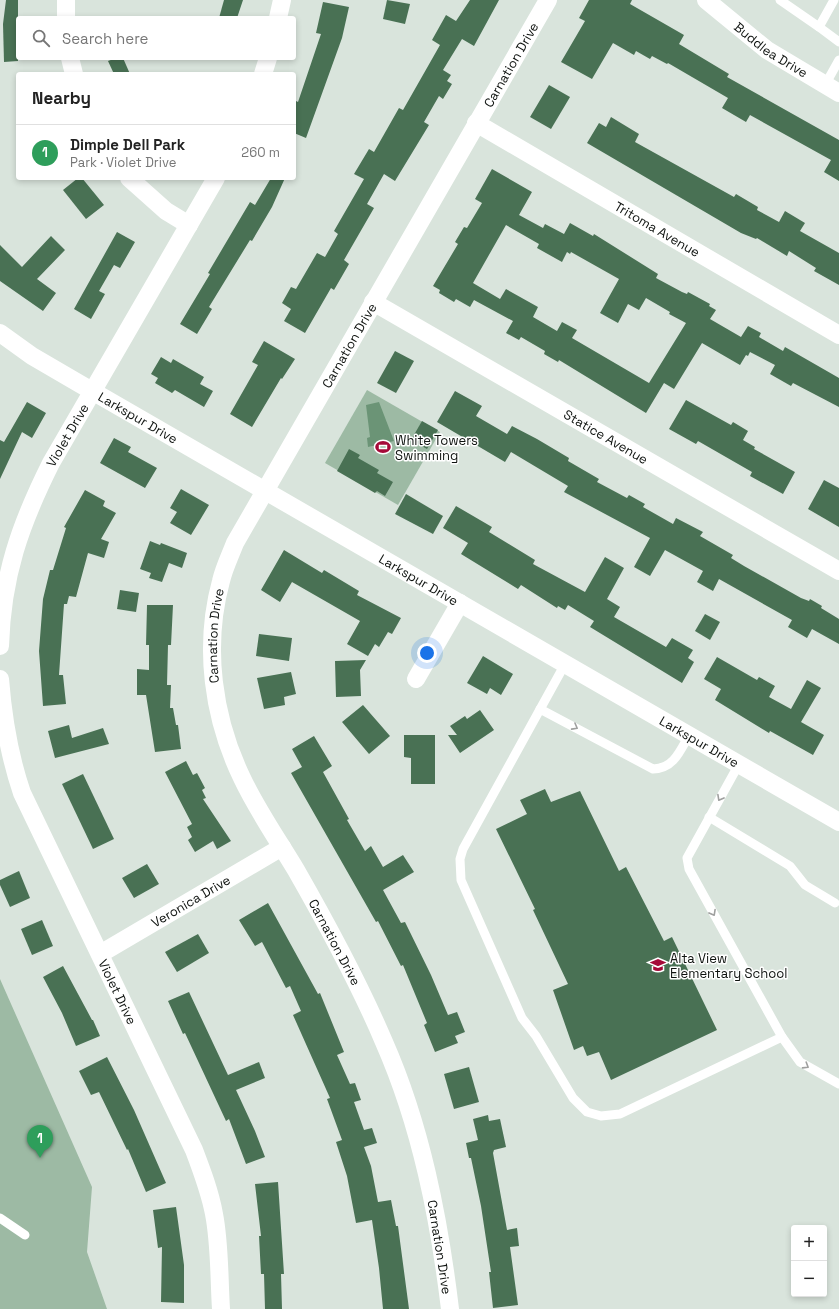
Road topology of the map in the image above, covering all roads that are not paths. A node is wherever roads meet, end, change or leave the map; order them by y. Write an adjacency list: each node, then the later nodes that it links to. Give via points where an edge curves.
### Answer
1 (66, 0): 7 (street)
2 (282, 0): 8 (street)
3 (548, 0): 17 (street, Carnation Drive)
4 (706, 0): 16 (street, Buddlea Drive, via 767,50)
5 (780, 0): 9 (lane)
6 (834, 0): 9 (lane)
7 (66, 16)
8 (278, 16)
9 (819, 27): 10 (lane)
10 (839, 42)
11 (70, 60): 14 (street)
12 (267, 60): 15 (street)
13 (839, 60): 16 (lane)
14 (74, 72)
15 (264, 72)
16 (832, 89)
17 (476, 123): 21 (street, Carnation Drive); 23 (street, Tritoma Avenue)
18 (131, 180): 20 (street, via 166,211)
19 (215, 180): 20 (street, Violet Drive)
20 (189, 225): 24 (street, Violet Drive)
21 (373, 302): 25 (street, Carnation Drive); 26 (street, Statice Avenue)
22 (0, 333): 24 (street, Larkspur Drive, via 32,356)
23 (839, 335)
24 (93, 391): 25 (street, Larkspur Drive); 27 (street, Violet Drive, via 30,505)
25 (264, 490): 28 (street, Larkspur Drive); 38 (street, Carnation Drive, via 235,543 221,581 213,621 212,660 216,700 226,741 242,779)
26 (839, 571)
27 (2, 592): 29 (street, Violet Drive)
28 (460, 603): 30 (street, Larkspur Drive); 32 (street)
29 (0, 646)
30 (565, 664): 33 (lane); 34 (street, Larkspur Drive)
31 (0, 679): 40 (street, Violet Drive, via 7,738 22,793)
32 (416, 679)
33 (540, 709): 34 (lane, one-way to 34, via 653,769 669,765); 41 (lane, via 463,849 460,859 461,880 522,1018 536,1036 573,1098 587,1112 601,1116 620,1114)
34 (689, 735): 35 (street, Larkspur Drive)
35 (739, 764): 36 (lane, one-way to 36); 37 (street, Larkspur Drive)
36 (709, 817): 39 (lane, via 790,866 805,884); 41 (lane, one-way to 41, via 687,858 689,869)
37 (839, 822)
38 (282, 847): 40 (street, Veronica Drive); 46 (street, Carnation Drive, via 344,955 385,1043 414,1123 433,1198)
39 (838, 902)
40 (100, 954): 45 (street, Violet Drive, via 194,1150 206,1182 214,1214 218,1247)
41 (782, 1037): 42 (lane, one-way to 42, via 800,1062)
42 (839, 1084)
43 (0, 1218): 44 (lane)
44 (25, 1235)
45 (221, 1309)
46 (450, 1309)

